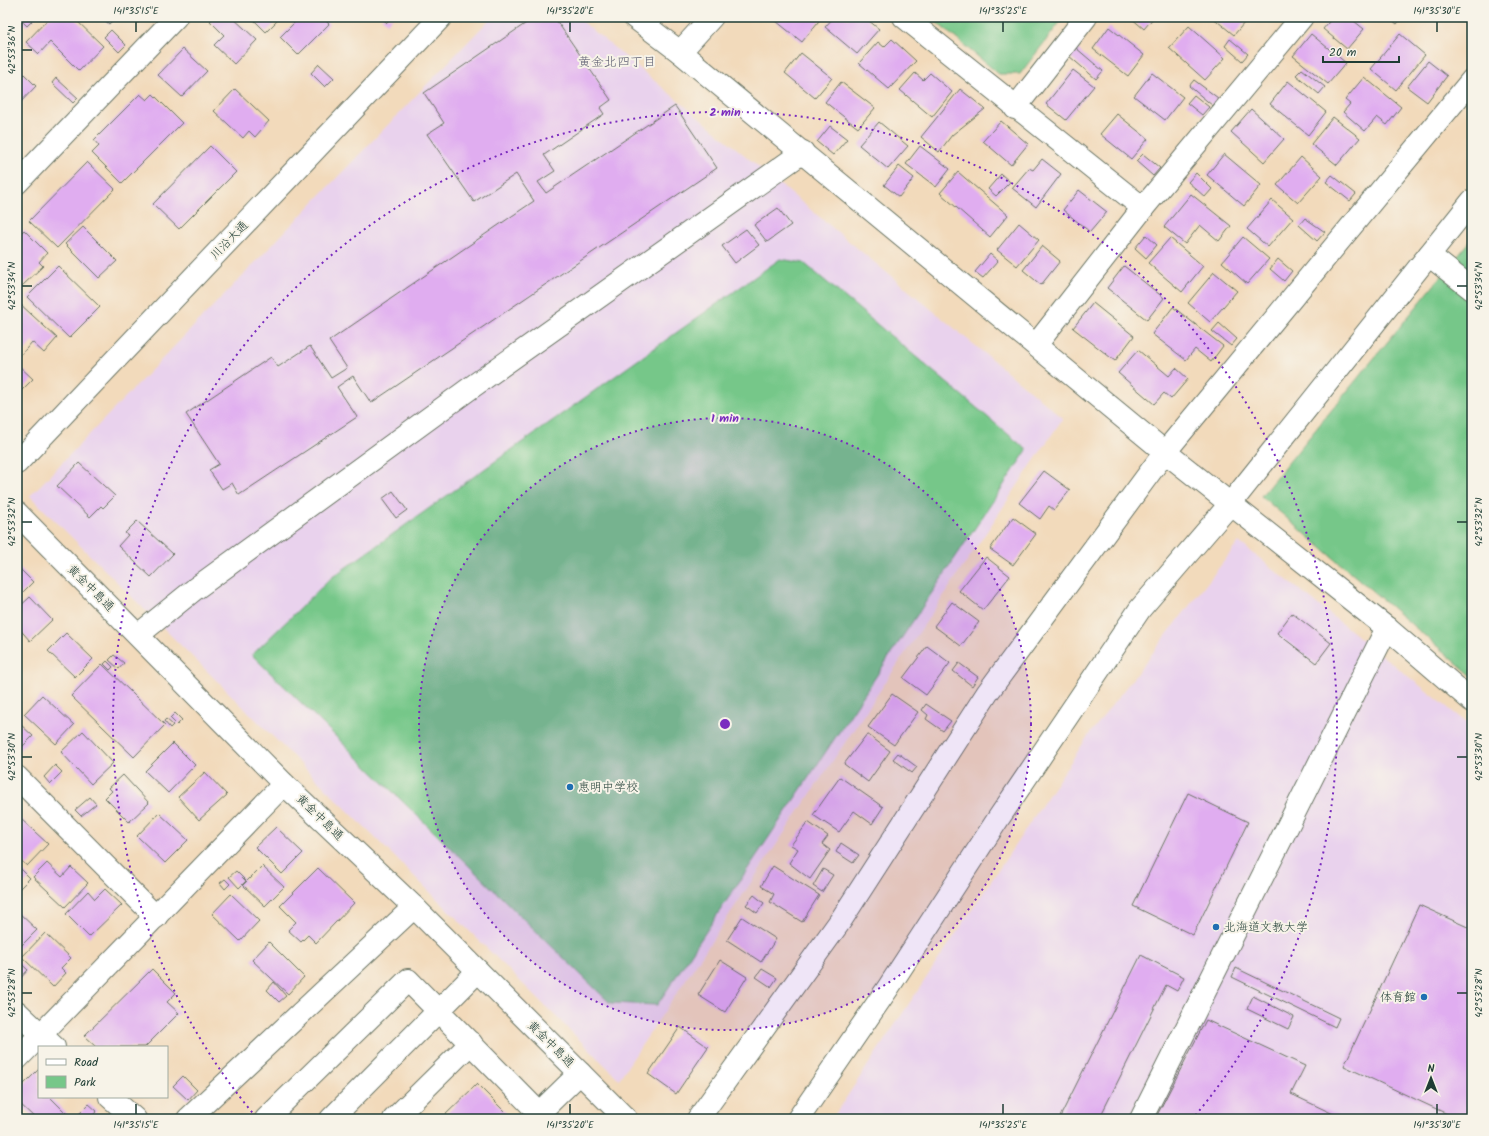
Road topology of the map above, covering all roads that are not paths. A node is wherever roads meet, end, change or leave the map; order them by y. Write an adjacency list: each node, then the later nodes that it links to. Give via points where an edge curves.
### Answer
1 (176, 17): 12 (street)
2 (441, 17): 19 (street, 川沿大通)
3 (634, 17): 8 (street)
4 (712, 17): 8 (street)
5 (904, 17): 10 (street)
6 (1086, 17): 10 (street)
7 (1302, 17): 14 (street)
8 (680, 52): 11 (street)
9 (1472, 80): 18 (street)
10 (1016, 108): 14 (street)
11 (803, 152): 17 (street); 23 (street, via 469,389 195,589)
12 (17, 183)
13 (1472, 201): 15 (street)
14 (1143, 208): 17 (street)
15 (1428, 255): 16 (street); 20 (street)
16 (1472, 289)
17 (1036, 345): 18 (street)
18 (1165, 452): 20 (street); 45 (street, via 988,692 841,920)
19 (17, 463)
20 (1231, 503): 22 (street); 46 (street, via 1140,609)
21 (17, 513): 23 (street, 黄金中島通)
22 (1387, 628): 24 (street); 47 (street)
23 (138, 635): 26 (street, 黄金中島通)
24 (1472, 701)
25 (17, 777): 28 (street)
26 (284, 784): 27 (street, 黄金中島通); 28 (street)
27 (414, 907): 29 (street, 黄金中島通); 41 (street)
28 (156, 916): 32 (street)
29 (478, 971): 30 (street); 36 (street, 黄金中島通)
30 (439, 1011): 33 (street); 42 (street, via 408,980); 43 (street)
31 (17, 1012): 32 (street)
32 (47, 1041)
33 (471, 1044): 38 (street); 44 (street)
34 (38, 1047): 35 (street)
35 (17, 1060)
36 (580, 1073): 38 (street); 39 (street, 黄金中島通)
37 (111, 1098): 40 (street)
38 (543, 1116)
39 (620, 1117)
40 (135, 1119)
41 (188, 1119)
42 (266, 1119)
43 (331, 1119)
44 (394, 1119)
45 (698, 1119)
46 (798, 1119)
47 (1141, 1119)

